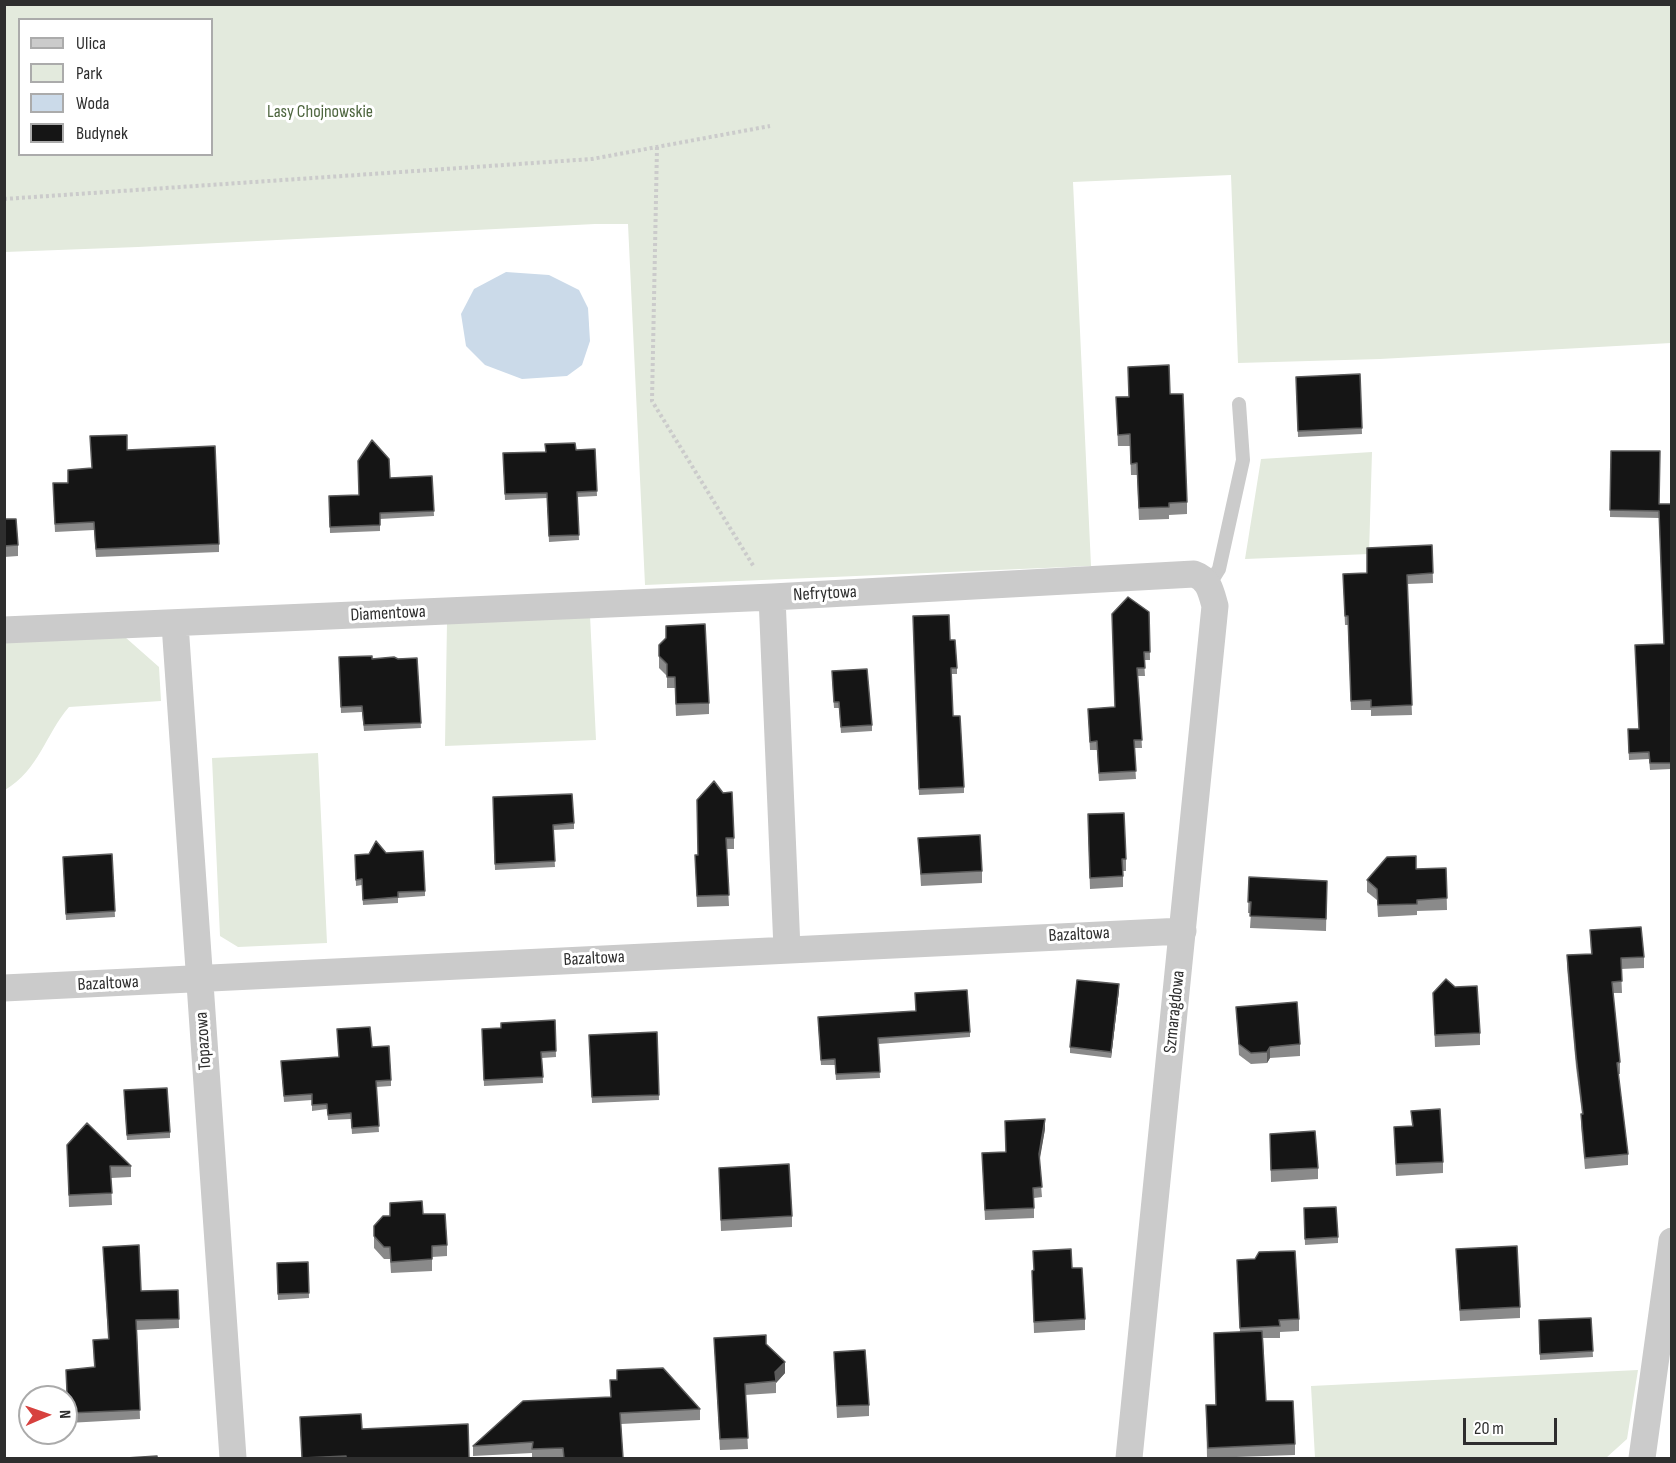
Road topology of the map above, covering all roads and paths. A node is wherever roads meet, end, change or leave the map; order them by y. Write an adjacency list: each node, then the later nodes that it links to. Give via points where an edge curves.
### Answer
1 (770, 126): 2 (path)
2 (657, 147): 3 (path, via 592,159); 6 (path, via 652,401)
3 (4, 199)
4 (1239, 404): 5 (lane, via 1243,460 1219,569)
5 (1202, 580): 6 (street, Nefrytowa); 9 (street, Szmaragdowa, via 1215,606)
6 (772, 597): 7 (street, Diamentowa); 10 (street, Nefrytowa)
7 (175, 624): 8 (street, Diamentowa); 11 (street, Topazowa)
8 (4, 630)
9 (1183, 931): 10 (street, Bazaltowa); 15 (street, Szmaragdowa)
10 (787, 949): 11 (street, Bazaltowa)
11 (200, 980): 12 (street, Bazaltowa); 14 (street, Topazowa)
12 (4, 988)
13 (1671, 1241): 16 (street)
14 (233, 1458)
15 (1129, 1458)
16 (1642, 1458)

